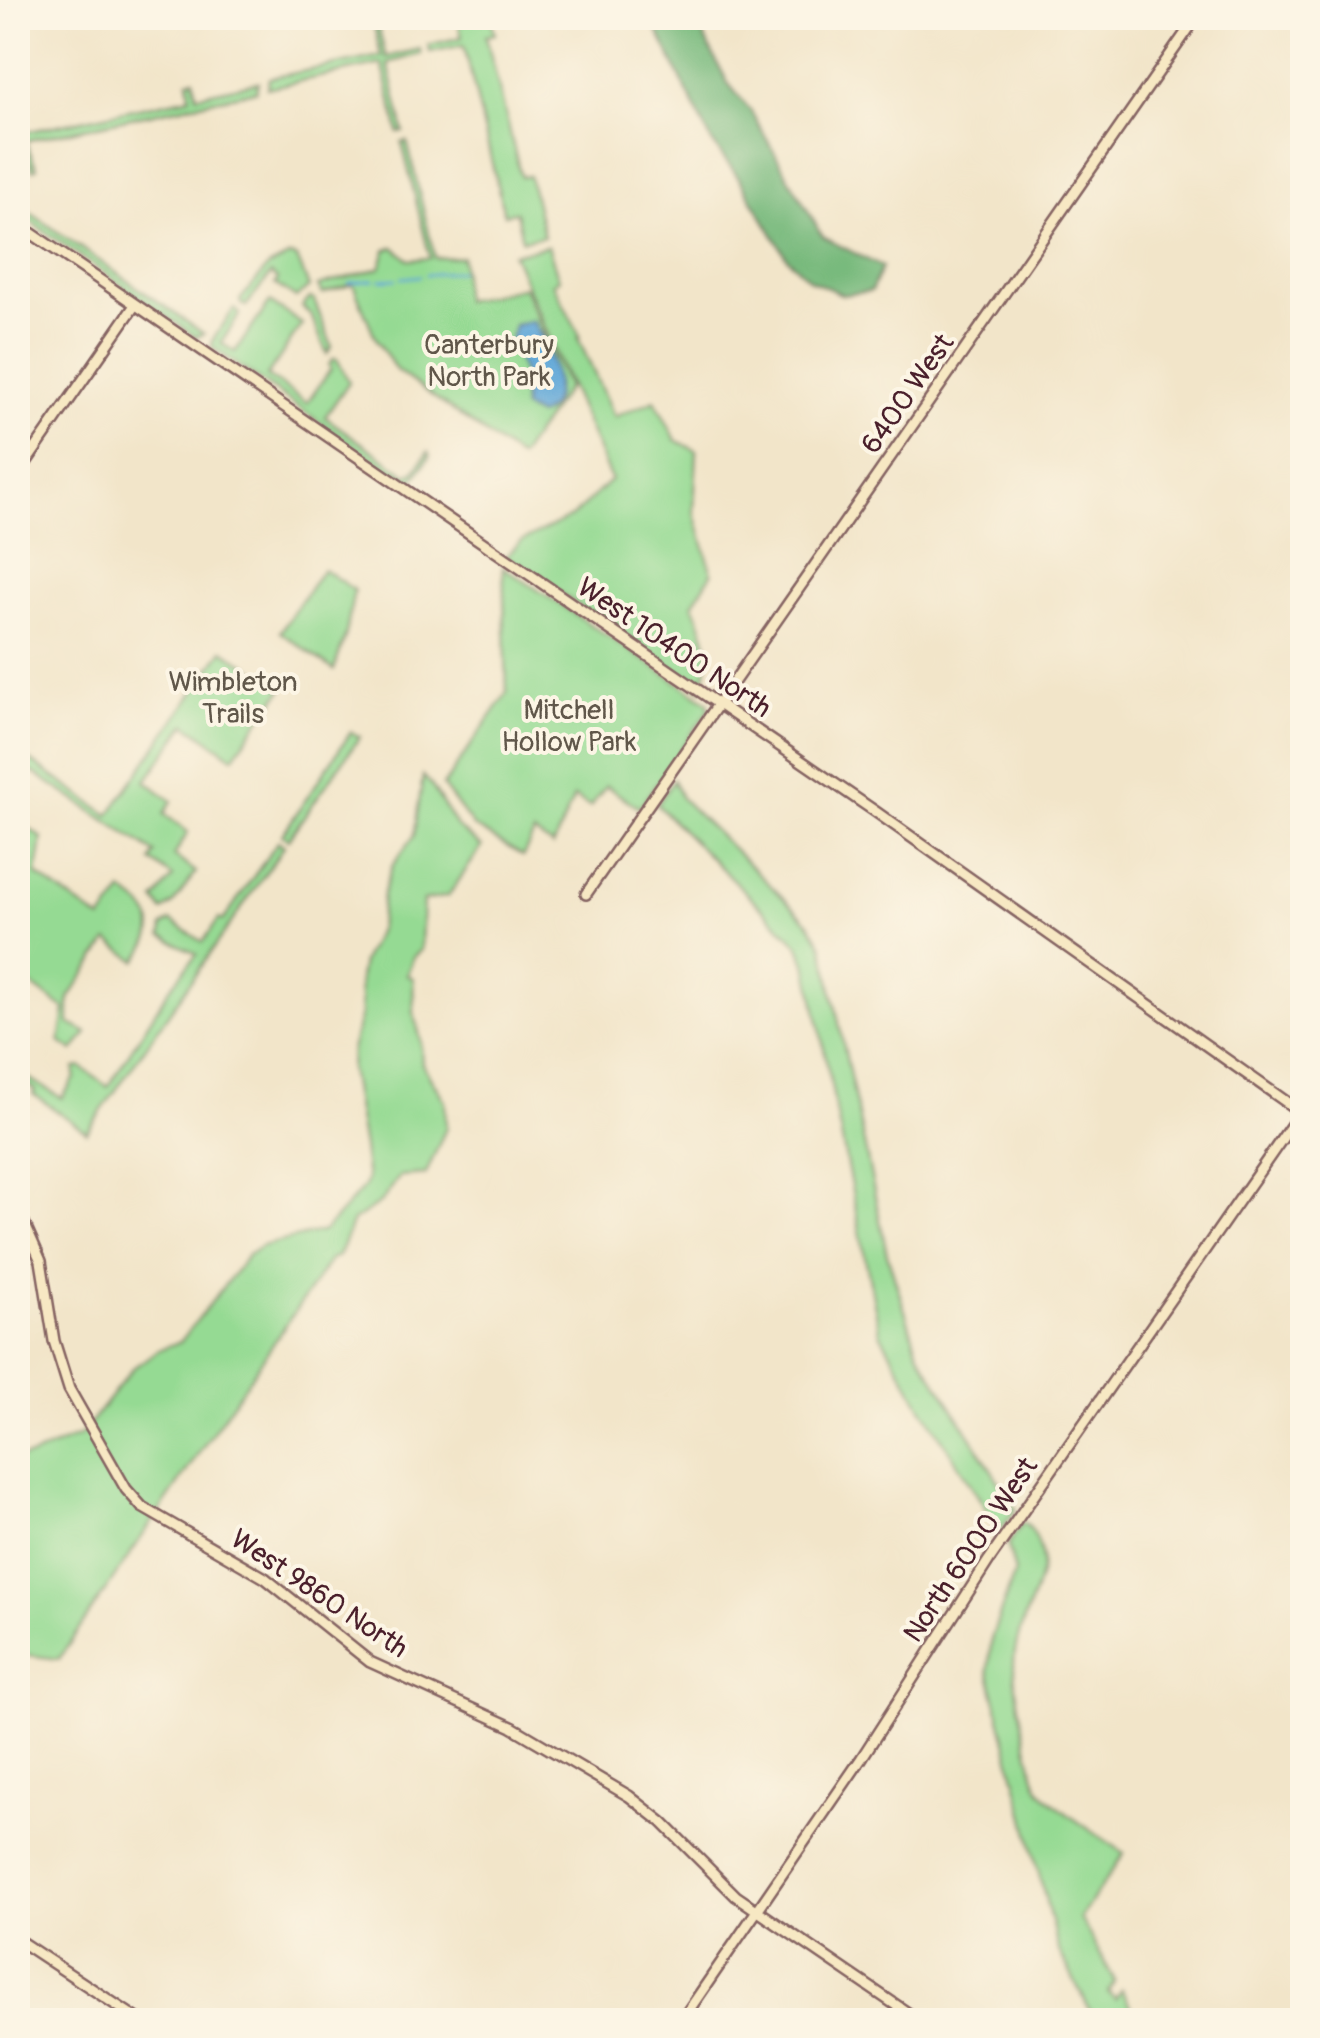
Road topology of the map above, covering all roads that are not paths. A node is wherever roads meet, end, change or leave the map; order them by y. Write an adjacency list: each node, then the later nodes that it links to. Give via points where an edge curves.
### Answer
1 (1196, 18): 5 (street, 6400 West)
2 (18, 224): 3 (street, West 10400 North)
3 (136, 305): 4 (street); 5 (street, West 10400 North)
4 (18, 474)
5 (717, 706): 6 (street, 6400 West); 7 (street, West 10400 North)
6 (586, 894)
7 (1302, 1112): 9 (street, North 6000 West, via 989,1560)
8 (18, 1209): 9 (street, West 9860 North, via 41,1261 54,1340 72,1396 142,1508 265,1578 370,1662 504,1722 647,1808)
9 (757, 1911): 12 (street, North 6000 West); 13 (street)
10 (20, 1941): 11 (street)
11 (139, 2020)
12 (682, 2020)
13 (918, 2020)

